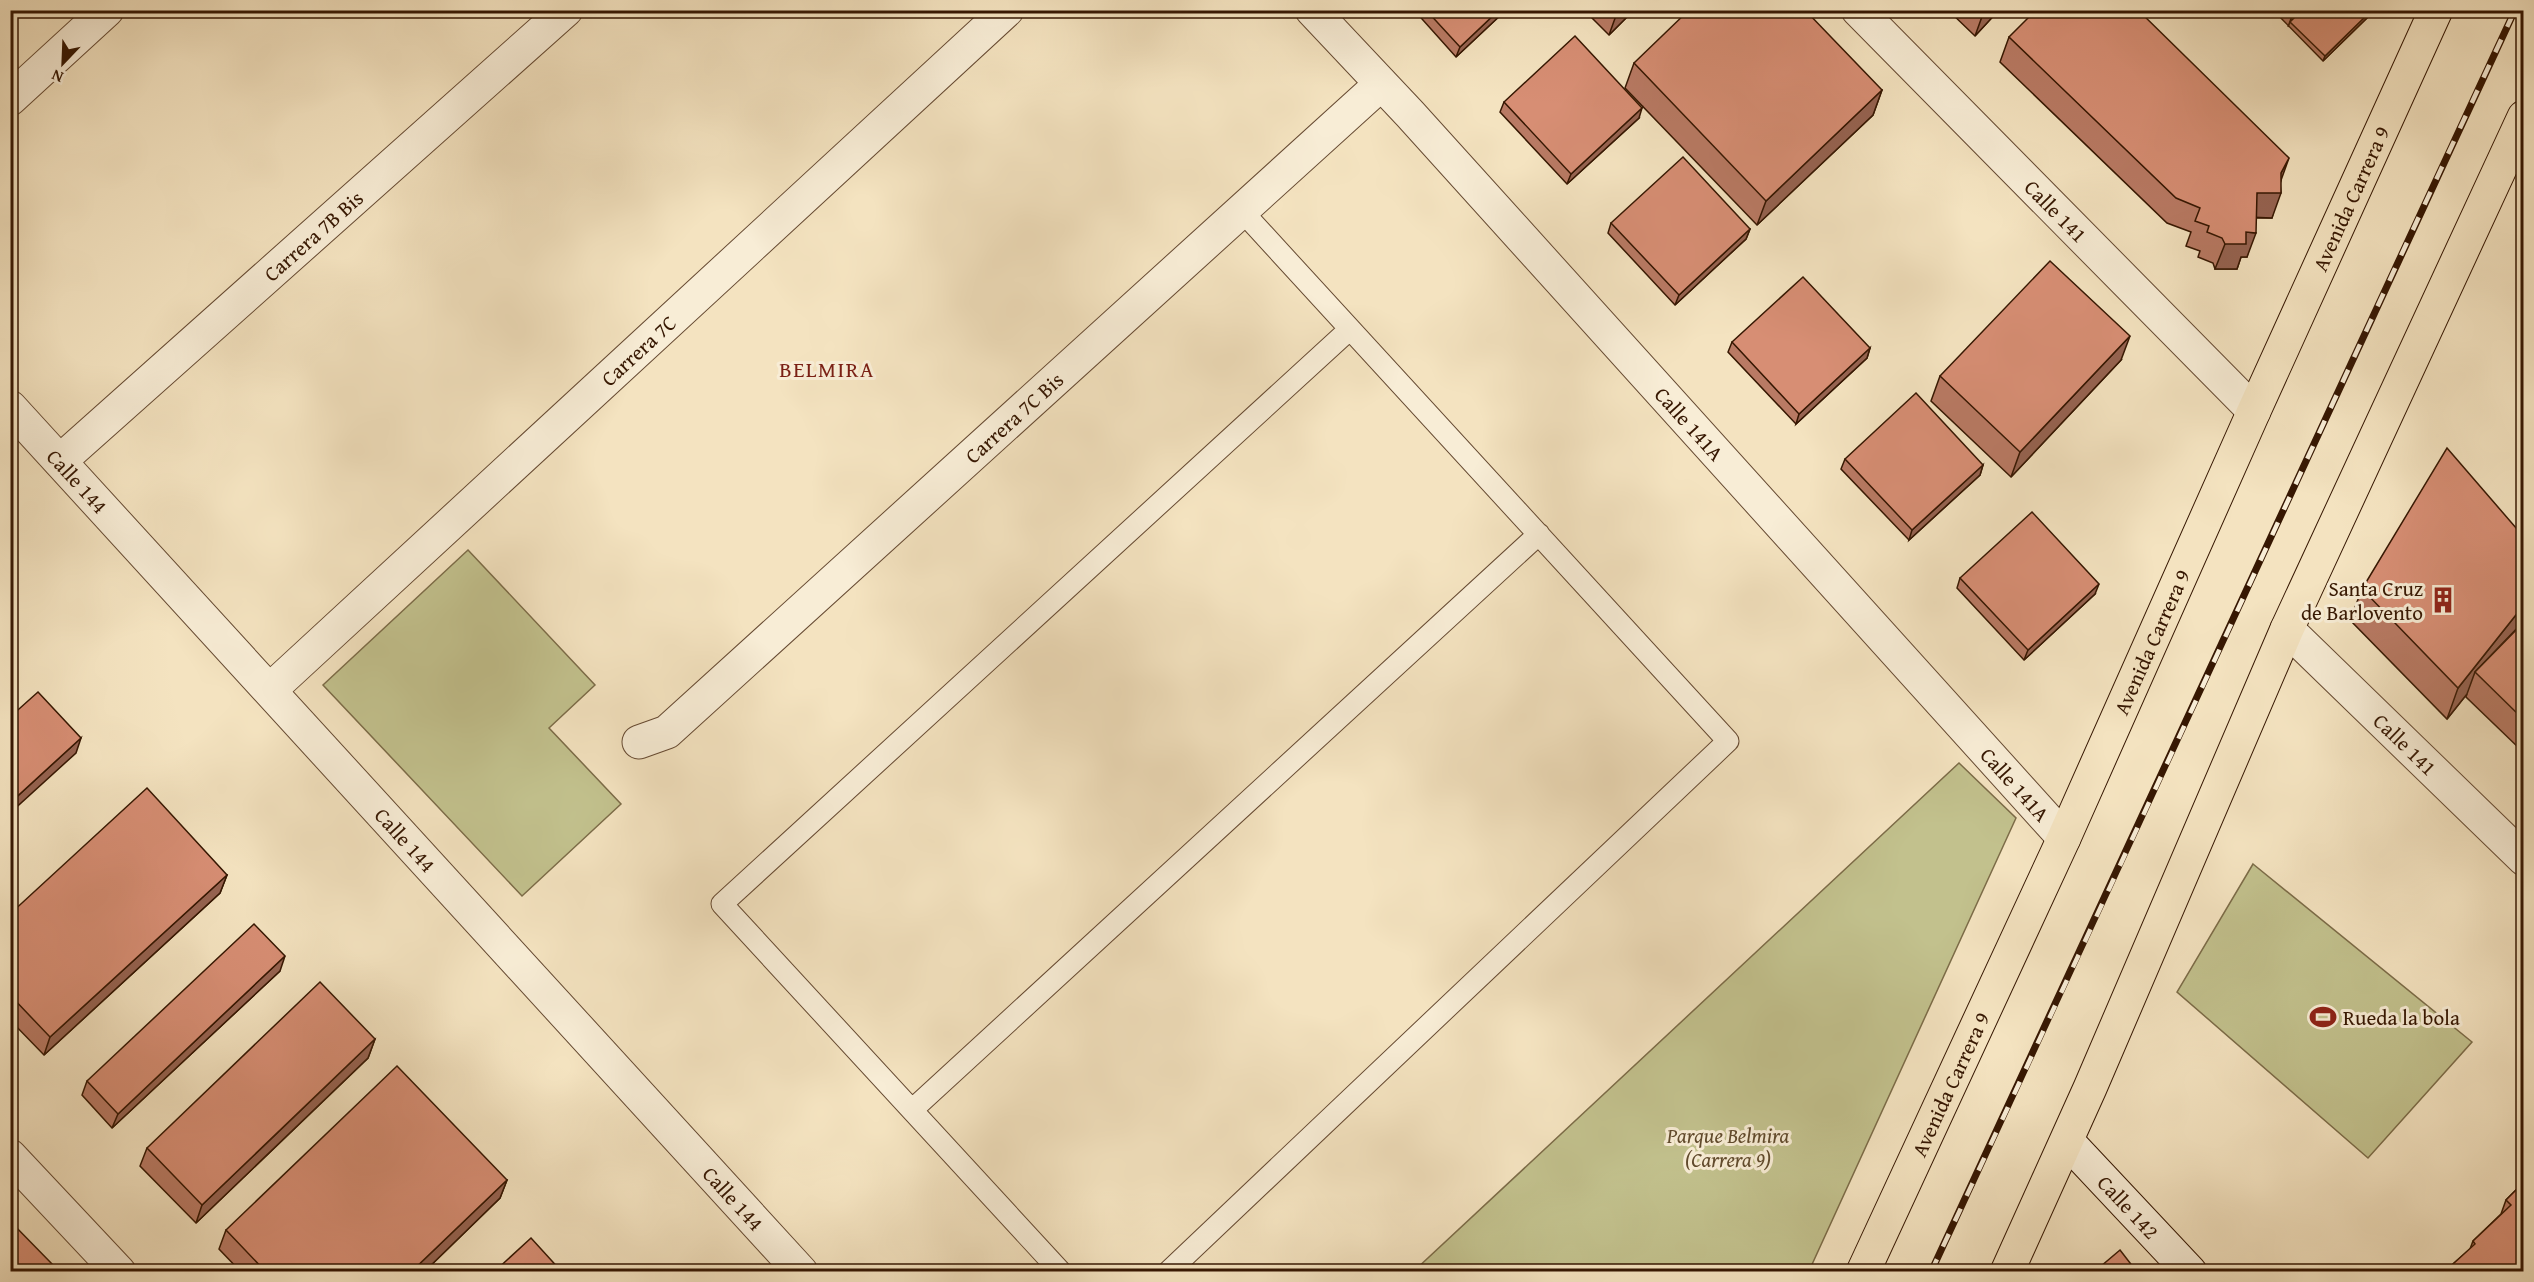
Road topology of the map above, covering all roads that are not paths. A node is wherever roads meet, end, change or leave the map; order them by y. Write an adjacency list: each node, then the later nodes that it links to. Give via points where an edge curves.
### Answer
1 (107, 10): 8 (street)
2 (566, 10): 14 (street, Carrera 7B Bis)
3 (1007, 10): 17 (street, Carrera 7C)
4 (1312, 10): 7 (street, Calle 141A)
5 (1858, 10): 13 (street, Calle 141)
6 (2436, 10): 13 (main road, Avenida Carrera 9)
7 (1381, 84): 10 (street, Carrera 7C Bis); 19 (street, Calle 141A)
8 (10, 99)
9 (2523, 117): 16 (main road)
10 (1242, 210): 11 (lane); 18 (street, Carrera 7C Bis, via 666,732)
11 (1350, 329): 15 (lane); 21 (lane, via 722,904)
12 (10, 407): 14 (street, Calle 144)
13 (2254, 411): 19 (main road, Avenida Carrera 9)
14 (60, 461): 17 (street, Calle 144)
15 (1539, 534): 21 (lane); 27 (lane, via 1728,741)
16 (2287, 629): 20 (street, Calle 141); 22 (main road)
17 (270, 690): 25 (street, Calle 144)
18 (639, 742)
19 (2064, 838): 28 (main road, Avenida Carrera 9)
20 (2523, 859)
21 (912, 1110): 26 (lane)
22 (2067, 1141): 29 (main road); 30 (street, Calle 142)
23 (10, 1156): 24 (street)
24 (119, 1272)
25 (801, 1272)
26 (1061, 1272)
27 (1168, 1272)
28 (1863, 1272)
29 (2007, 1272)
30 (2190, 1272)

